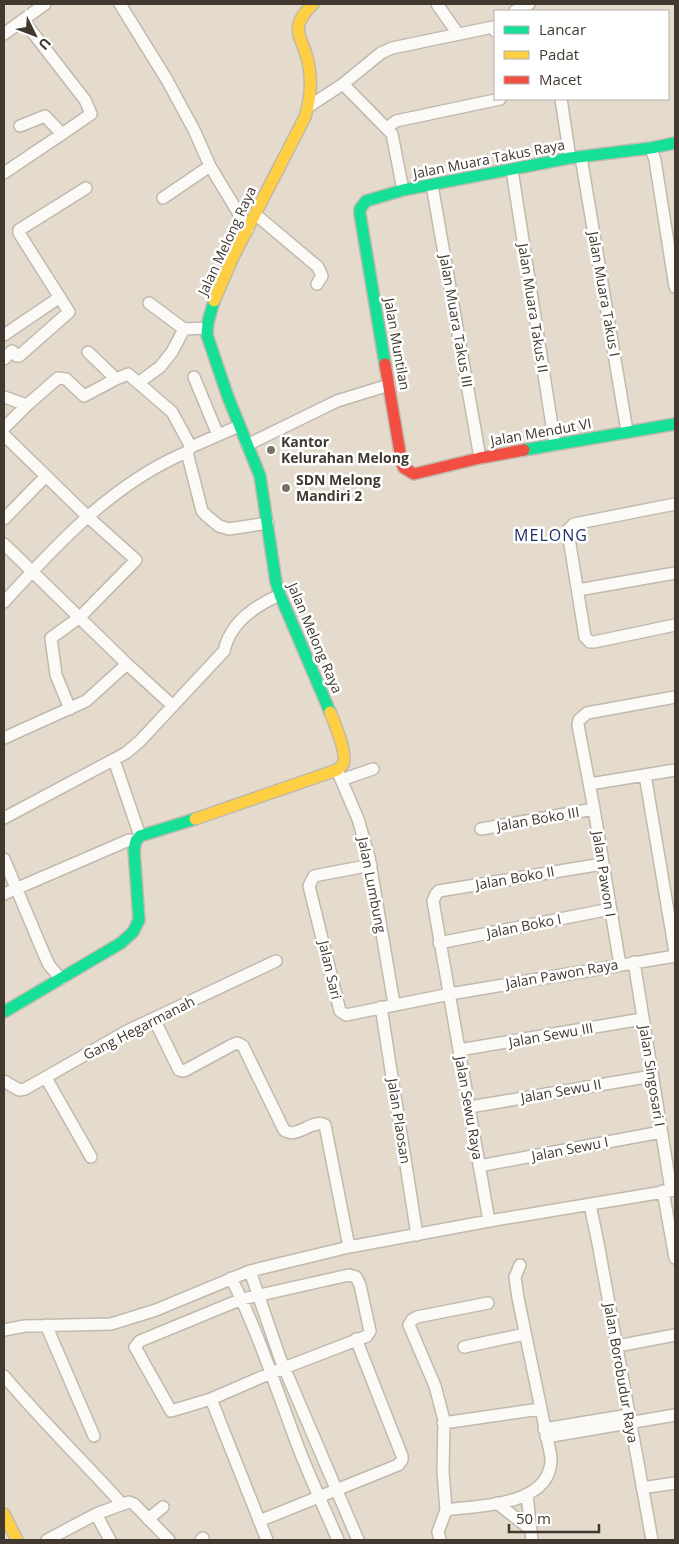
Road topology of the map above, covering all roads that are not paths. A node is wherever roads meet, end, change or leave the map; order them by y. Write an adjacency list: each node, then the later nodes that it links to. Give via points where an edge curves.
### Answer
1 (45, 4): 7 (street)
2 (120, 4): 21 (street, via 167,80)
3 (313, 4): 14 (main road, Jalan Melong Raya, via 301,16 298,26 310,73)
4 (437, 4): 10 (street)
5 (529, 4): 6 (street)
6 (517, 10)
7 (23, 20): 9 (street); 17 (street, via 85,100 91,113)
8 (494, 27): 10 (street)
9 (4, 34)
10 (458, 34): 11 (street, via 392,48)
11 (343, 84): 14 (street); 16 (street, Jalan Muara Takus Raya)
12 (495, 100): 16 (street, via 396,121)
13 (561, 100): 20 (street, Jalan Muara Takus I)
14 (308, 107): 28 (main road, Jalan Melong Raya)
15 (20, 126): 17 (street, via 44,116)
16 (387, 128): 26 (street, Jalan Muara Takus Raya, via 392,134)
17 (62, 134): 23 (street)
18 (675, 143): 19 (main road, Jalan Muara Takus Raya)
19 (651, 148): 20 (main road, Jalan Muara Takus Raya); 31 (street)
20 (575, 158): 22 (main road, Jalan Muara Takus Raya); 48 (street, Jalan Muara Takus I)
21 (210, 166): 27 (street); 29 (street)
22 (512, 170): 24 (main road, Jalan Muara Takus Raya); 52 (street, Jalan Muara Takus II)
23 (4, 173)
24 (432, 185): 26 (main road, Jalan Muara Takus Raya); 54 (street, Jalan Muara Takus III)
25 (86, 188): 32 (street, via 19,230)
26 (403, 190): 42 (main road, Jalan Muntilan, via 366,201 360,209)
27 (163, 198)
28 (255, 214): 29 (main road, Jalan Melong Raya); 30 (street, via 318,267 322,276)
29 (248, 229): 34 (main road, Jalan Melong Raya, via 218,291)
30 (317, 284)
31 (675, 288)
32 (60, 297): 36 (street); 38 (street, via 69,310 68,314 19,356 12,351)
33 (149, 303): 35 (street)
34 (207, 328): 35 (street); 46 (main road, Jalan Melong Raya)
35 (184, 329): 41 (street, via 160,367)
36 (4, 335)
37 (88, 352): 40 (street)
38 (4, 359)
39 (194, 377): 50 (street)
40 (116, 379): 41 (street, via 128,374); 44 (street, via 84,396 66,379 58,378)
41 (138, 383): 53 (street, via 172,412)
42 (389, 384): 51 (street, via 337,401); 55 (main road, Jalan Muntilan, via 402,464)
43 (4, 397): 44 (street)
44 (27, 405): 47 (street)
45 (675, 424): 48 (main road, Jalan Mendut VI)
46 (239, 426): 50 (street); 51 (main road, Jalan Melong Raya)
47 (4, 428)
48 (627, 431): 52 (main road, Jalan Mendut VI)
49 (4, 435): 56 (street)
50 (218, 435): 53 (street)
51 (247, 444): 60 (main road, Jalan Melong Raya, via 260,476)
52 (554, 445): 54 (main road, Jalan Mendut VI)
53 (189, 449): 58 (street, via 164,461); 60 (street, via 202,511 208,518 229,529)
54 (480, 458): 55 (main road, Jalan Mendut VI)
55 (414, 474)
56 (46, 476): 58 (street); 59 (street)
57 (675, 504): 64 (street, via 574,524 568,532)
58 (87, 516): 62 (street); 67 (street, via 136,560)
59 (4, 519)
60 (268, 523): 65 (main road, Jalan Melong Raya)
61 (4, 544): 62 (street)
62 (33, 571): 66 (street); 67 (street)
63 (675, 573): 64 (street)
64 (578, 590): 68 (street, via 585,637 590,642)
65 (280, 596): 71 (street, via 266,602 235,626 226,639 224,651); 77 (main road, Jalan Melong Raya, via 337,729 344,754)
66 (4, 602)
67 (80, 617): 69 (street); 72 (street, via 51,638 56,674)
68 (675, 625)
69 (127, 664): 71 (street); 72 (street, via 90,698)
70 (675, 697): 79 (street, Jalan Pawon I, via 582,716 578,725)
71 (173, 706): 74 (street, via 140,741)
72 (70, 709): 73 (street)
73 (4, 738)
74 (114, 760): 81 (street); 83 (street)
75 (372, 769): 77 (street)
76 (675, 770): 78 (street)
77 (339, 775): 83 (main road); 86 (street, Jalan Lumbung, via 358,819)
78 (645, 775): 79 (street); 92 (street)
79 (590, 784): 80 (street, Jalan Pawon I)
80 (594, 809): 82 (street, Jalan Boko III); 85 (street, Jalan Pawon I)
81 (4, 818)
82 (481, 829)
83 (138, 839): 87 (street, via 129,840); 97 (main road, via 134,857 139,920 136,927 121,943)
84 (4, 858): 87 (street)
85 (602, 864): 89 (street, Jalan Boko II, via 439,891); 90 (street, Jalan Pawon I)
86 (371, 865): 99 (street, Jalan Lumbung); 100 (street, Jalan Sari, via 314,876 309,886 340,1011 348,1015)
87 (16, 890): 88 (street); 97 (street, via 49,965)
88 (4, 894)
89 (433, 901): 91 (street, Jalan Sewu Raya)
90 (610, 909): 91 (street, Jalan Boko I); 96 (street, Jalan Pawon I)
91 (439, 943): 98 (street, Jalan Sewu Raya)
92 (675, 952)
93 (675, 956): 95 (street, Jalan Pawon Raya)
94 (276, 961): 102 (street, Gang Hegarmanah)
95 (634, 962): 96 (street, Jalan Pawon Raya); 103 (street, Jalan Singosari I)
96 (620, 965): 98 (street, Jalan Pawon Raya)
97 (61, 979): 101 (main road)
98 (450, 994): 99 (street, Jalan Sari); 104 (street, Jalan Sewu Raya)
99 (394, 1004): 100 (street, Jalan Sari)
100 (381, 1007): 115 (street, Jalan Plaosan)
101 (5, 1009)
102 (154, 1019): 106 (street, Gang Hegarmanah); 116 (street, via 179,1070 186,1070 232,1045 240,1044 284,1130 292,1133 319,1123 325,1125)
103 (642, 1019): 104 (street, Jalan Sewu III); 105 (street, Jalan Singosari I)
104 (459, 1050): 108 (street, Jalan Sewu Raya)
105 (652, 1076): 108 (street, Jalan Sewu II); 109 (street, Jalan Singosari I)
106 (46, 1078): 107 (street, Gang Hegarmanah, via 19,1090); 110 (street)
107 (4, 1081)
108 (470, 1107): 111 (street, Jalan Sewu Raya)
109 (661, 1132): 111 (street, Jalan Sewu I); 112 (street, Jalan Singosari I)
110 (91, 1157)
111 (479, 1166): 114 (street, Jalan Sewu Raya)
112 (670, 1191): 113 (street); 117 (street, Jalan Singosari I)
113 (590, 1205): 114 (street); 129 (street, Jalan Borobudur Raya)
114 (489, 1221): 115 (street)
115 (417, 1235): 116 (street)
116 (349, 1247): 119 (street)
117 (675, 1258)
118 (520, 1265): 126 (street, via 515,1277)
119 (250, 1271): 120 (street); 121 (street)
120 (231, 1278): 122 (street); 124 (street, via 156,1310 111,1324)
121 (257, 1294): 122 (street); 128 (street, via 349,1275 356,1277 370,1331 364,1338); 131 (street)
122 (242, 1299): 132 (street); 134 (street, via 140,1341 135,1347 171,1411)
123 (488, 1303): 138 (street, via 417,1317 409,1325 440,1400)
124 (46, 1325): 125 (street); 140 (street)
125 (4, 1330)
126 (525, 1334): 130 (street); 135 (street)
127 (675, 1335): 129 (street)
128 (356, 1340): 131 (street); 143 (street, via 402,1460 398,1465)
129 (616, 1346): 137 (street, Jalan Borobudur Raya)
130 (464, 1347)
131 (283, 1363): 132 (street); 143 (street)
132 (269, 1368): 134 (street); 145 (street)
133 (4, 1376): 147 (street)
134 (211, 1399): 153 (street)
135 (540, 1409): 138 (street); 139 (street)
136 (675, 1416): 137 (street)
137 (630, 1420): 139 (street); 142 (street, Jalan Borobudur Raya)
138 (443, 1423): 149 (street)
139 (545, 1433): 144 (street, via 551,1467 543,1482)
140 (94, 1436)
141 (675, 1482): 142 (street)
142 (642, 1488): 163 (street, Jalan Borobudur Raya)
143 (338, 1490): 145 (street); 161 (street)
144 (527, 1496): 146 (street); 154 (street)
145 (319, 1498): 153 (street); 160 (street)
146 (497, 1503): 149 (street); 154 (street)
147 (122, 1504): 151 (street); 152 (street, via 134,1504)
148 (163, 1507): 152 (street)
149 (446, 1510): 162 (street, via 438,1532)
150 (4, 1514): 155 (main road)
151 (96, 1514): 156 (street); 157 (street)
152 (148, 1519): 158 (street)
153 (259, 1521): 159 (street)
154 (531, 1535)
155 (17, 1540)
156 (47, 1540)
157 (110, 1540)
158 (169, 1540)
159 (267, 1540)
160 (338, 1540)
161 (358, 1540)
162 (440, 1540)
163 (652, 1540)

